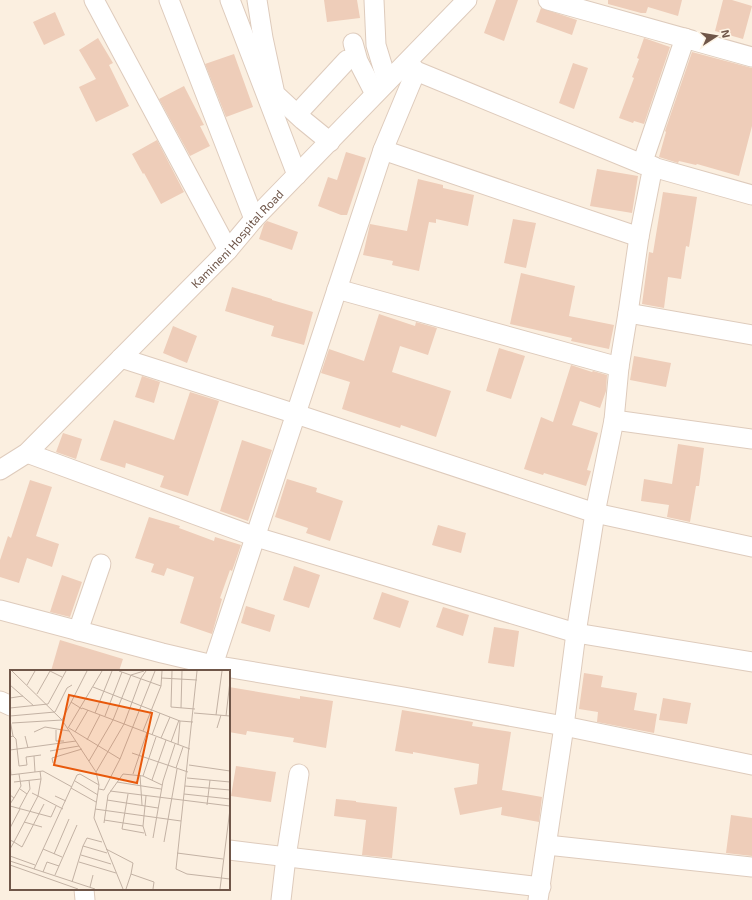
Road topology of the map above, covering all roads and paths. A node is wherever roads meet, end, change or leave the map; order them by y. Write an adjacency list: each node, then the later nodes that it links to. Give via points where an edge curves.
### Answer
1 (94, 0): 22 (street)
2 (169, 0): 20 (street)
3 (230, 0): 18 (street)
4 (257, 0): 14 (street, via 275,94)
5 (374, 0): 13 (street)
6 (467, 0): 12 (street, Kamineni Hospital Road)
7 (548, 0): 8 (street)
8 (685, 38): 10 (street); 17 (street)
9 (353, 43): 13 (street, via 358,61)
10 (752, 57)
11 (347, 60): 14 (street)
12 (411, 66): 13 (street, Kamineni Hospital Road); 16 (street); 17 (street)
13 (381, 87): 15 (street, Kamineni Hospital Road)
14 (297, 114): 15 (street)
15 (330, 142): 18 (street, Kamineni Hospital Road)
16 (383, 150): 21 (street); 23 (street)
17 (647, 165): 19 (street); 21 (street)
18 (297, 175): 20 (street, Kamineni Hospital Road)
19 (752, 195)
20 (254, 219): 22 (street, Kamineni Hospital Road)
21 (639, 237): 24 (street)
22 (228, 250): 26 (street, Kamineni Hospital Road)
23 (337, 289): 27 (street); 28 (street)
24 (628, 313): 25 (street); 27 (street)
25 (752, 335)
26 (121, 358): 28 (street); 31 (street, Kamineni Hospital Road)
27 (619, 367): 29 (street)
28 (296, 414): 33 (street); 34 (street)
29 (614, 420): 30 (street); 33 (street)
30 (752, 439)
31 (27, 453): 32 (street, Kamineni Hospital Road); 34 (street)
32 (0, 470)
33 (595, 513): 35 (street); 39 (street)
34 (256, 537): 39 (street); 41 (street)
35 (752, 547)
36 (101, 564): 38 (street)
37 (0, 610): 38 (street)
38 (78, 630): 41 (street)
39 (576, 633): 40 (street); 44 (street)
40 (752, 662)
41 (213, 665): 44 (street)
42 (0, 701): 43 (street)
43 (10, 706)
44 (564, 726): 45 (street); 47 (street)
45 (752, 765)
46 (299, 774): 49 (street)
47 (547, 845): 50 (street); 52 (street)
48 (230, 850): 49 (street)
49 (286, 856): 52 (street); 54 (street)
50 (752, 867)
51 (84, 890): 53 (street)
52 (539, 893)
53 (85, 900)
54 (281, 900)

